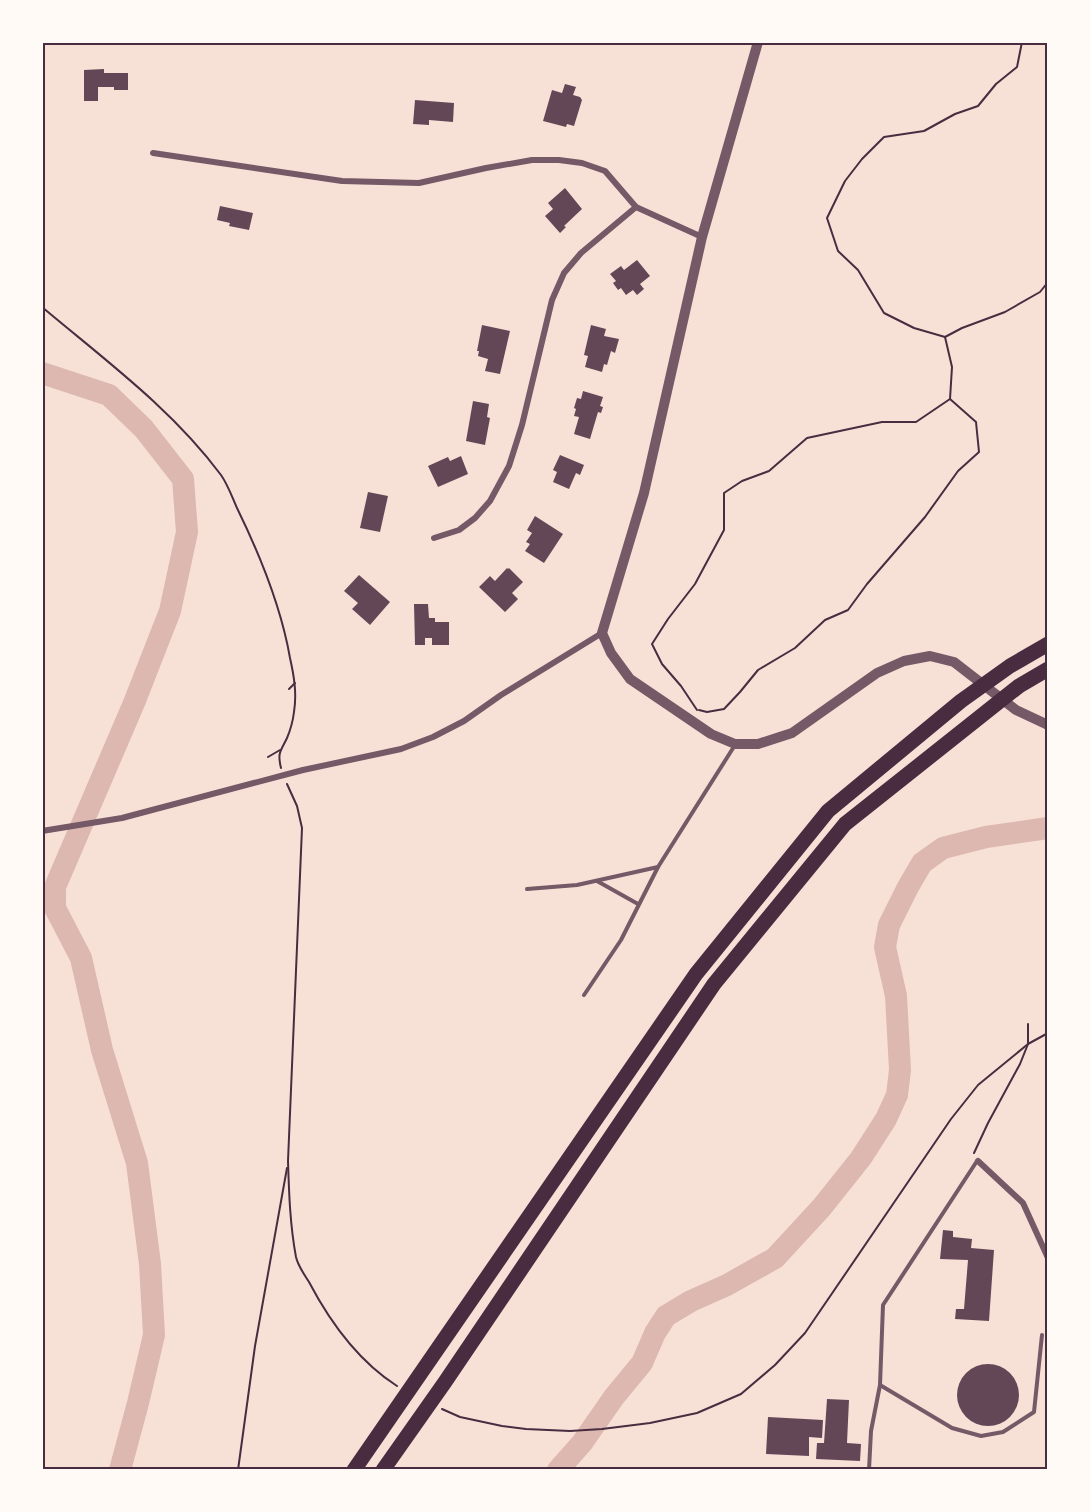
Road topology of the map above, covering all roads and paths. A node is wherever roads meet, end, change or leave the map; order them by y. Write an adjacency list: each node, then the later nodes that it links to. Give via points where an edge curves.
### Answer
1 (758, 42): 5 (street)
2 (1022, 42): 8 (path, via 1017,67 978,105 924,131 884,137 845,181 828,218 838,251 858,270 884,313)
3 (153, 153): 4 (street, via 342,181 408,183 532,160 560,160 605,171)
4 (636, 207): 5 (street); 10 (street, via 581,253 564,273 552,300 509,466 490,501 459,530)
5 (702, 237): 11 (street, via 644,493)
6 (1048, 282): 8 (path, via 1040,292 1005,312)
7 (42, 308): 14 (path, via 151,397 222,477 272,588)
8 (945, 337): 9 (path, via 952,367)
9 (950, 399): 17 (path, via 976,423 979,452 958,471 848,610 825,620 795,648 758,670 724,709); 17 (path, via 916,422 882,422 807,438 769,471 724,493 723,530 695,584 652,644)
10 (434, 538)
11 (602, 633): 16 (street, via 610,654 630,679); 22 (street, via 433,737 401,749)
12 (1048, 644): 40 (highway, via 961,701 828,812 696,974)
13 (1048, 669): 41 (highway, via 1019,686 845,824 714,984)
14 (295, 683): 15 (path); 15 (path, via 289,691)
15 (295, 691): 20 (path, via 294,713)
16 (669, 705): 17 (path); 19 (street, via 711,734)
17 (697, 710)
18 (1048, 725): 19 (street, via 1016,710 954,662 930,656 904,661 877,673 792,734 758,744)
19 (735, 744): 24 (lane)
20 (280, 750): 21 (path); 22 (path, via 278,758)
21 (268, 757)
22 (284, 775): 23 (street, via 122,818); 32 (path, via 302,828)
23 (42, 831)
24 (658, 867): 25 (lane); 27 (lane)
25 (597, 880): 26 (lane); 27 (lane)
26 (527, 889)
27 (638, 904): 28 (lane, via 621,940)
28 (584, 995)
29 (1029, 1023): 31 (path)
30 (1048, 1033): 31 (path)
31 (1028, 1044): 33 (path, via 974,1154); 38 (path, via 978,1085 805,1333 741,1394 697,1413 650,1423 570,1431 481,1423)
32 (288, 1161): 37 (path, via 297,1260 320,1304 349,1345); 39 (path, via 255,1346)
33 (978, 1161): 34 (street, via 1023,1203); 36 (lane, via 883,1305)
34 (1048, 1258)
35 (1042, 1335): 36 (lane, via 1034,1412 1003,1432 981,1436 952,1428)
36 (880, 1385): 42 (lane, via 871,1431)
37 (402, 1389)
38 (441, 1409)
39 (238, 1470)
40 (354, 1470)
41 (383, 1470)
42 (869, 1470)

